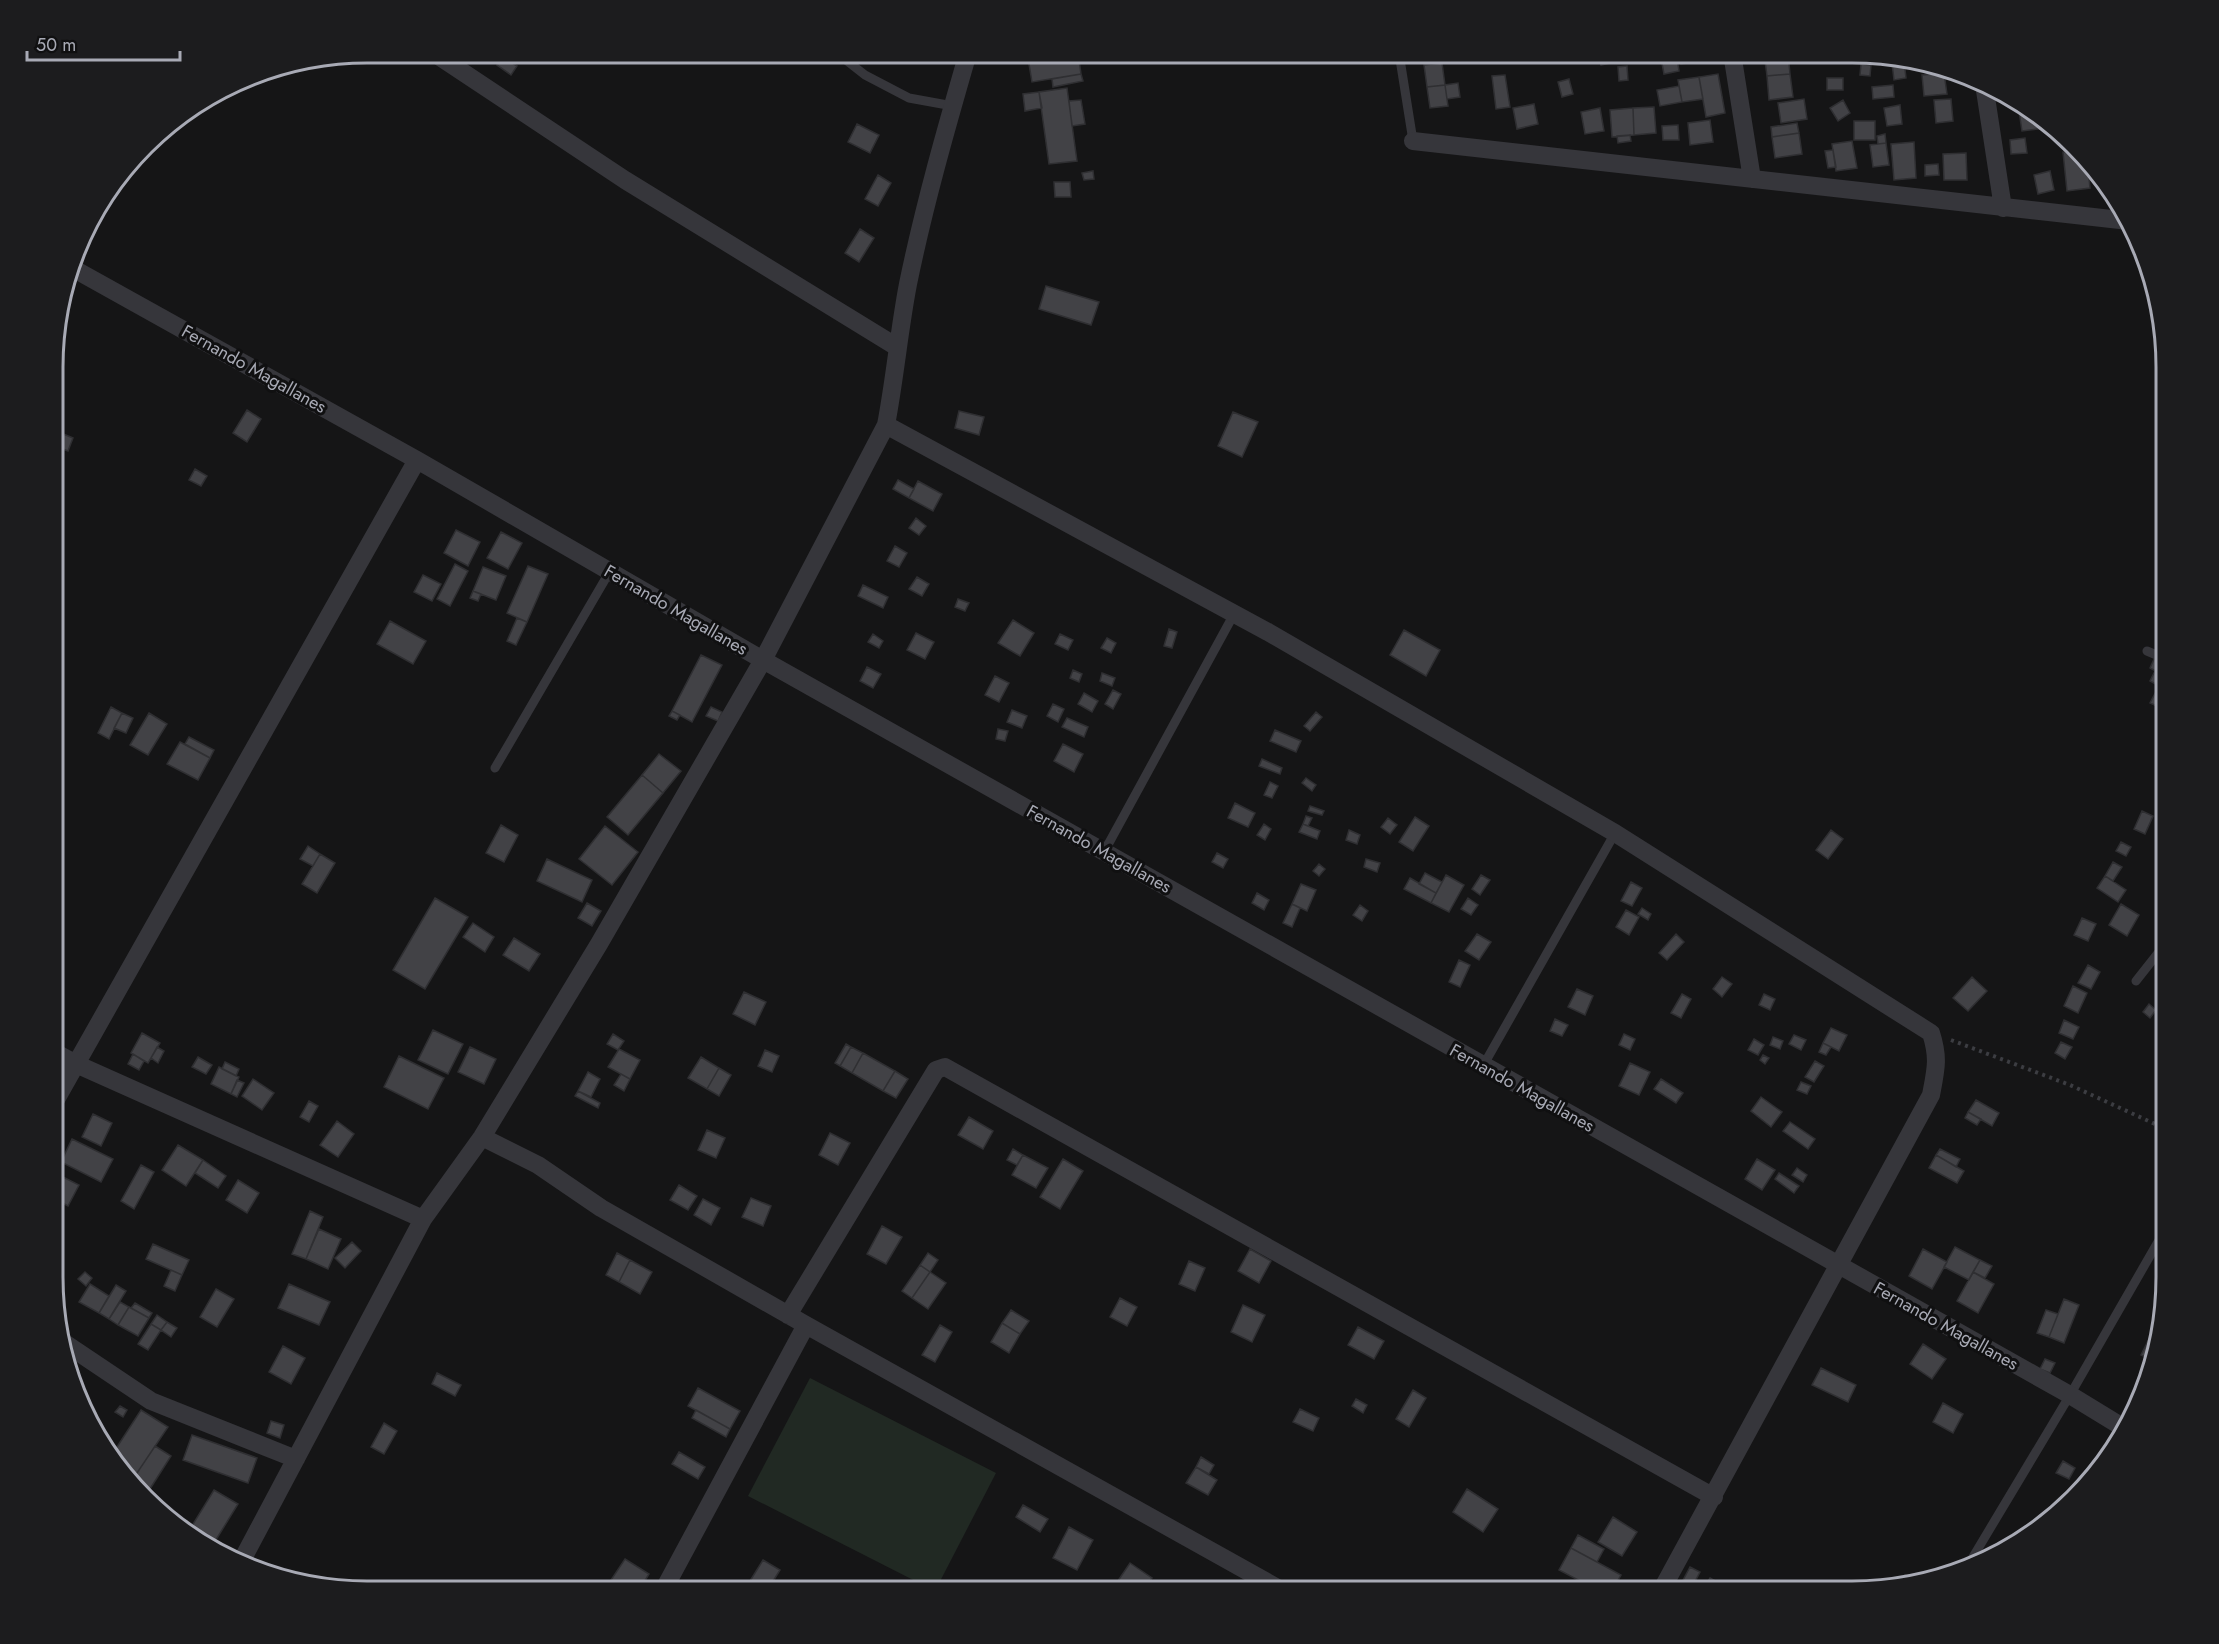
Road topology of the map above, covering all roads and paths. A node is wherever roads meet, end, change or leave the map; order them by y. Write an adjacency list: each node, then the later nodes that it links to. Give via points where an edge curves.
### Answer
1 (450, 63): 13 (street, via 625,180)
2 (850, 63): 7 (lane, via 909,98)
3 (965, 63): 7 (street)
4 (1401, 63): 8 (lane)
5 (1734, 63): 9 (street)
6 (1985, 93): 10 (street)
7 (952, 106): 13 (street, via 914,256)
8 (1413, 141): 9 (street)
9 (1752, 179): 10 (street)
10 (2002, 208): 11 (street)
11 (2118, 220)
12 (78, 271): 15 (street, Fernando Magallanes)
13 (897, 347): 14 (street)
14 (886, 425): 17 (street); 20 (street)
15 (417, 460): 16 (street, Fernando Magallanes); 28 (street)
16 (609, 571): 20 (street, Fernando Magallanes); 21 (lane)
17 (1234, 614): 22 (street); 23 (lane)
18 (2147, 651): 19 (lane)
19 (2156, 655)
20 (763, 660): 23 (street, Fernando Magallanes); 32 (street)
21 (495, 768)
22 (1615, 833): 26 (street); 29 (lane)
23 (1104, 852): 29 (street, Fernando Magallanes)
24 (2156, 956): 25 (lane)
25 (2136, 981)
26 (1930, 1033): 31 (path, via 2070,1085); 35 (street, via 1936,1051 1931,1095)
27 (63, 1057): 28 (street)
28 (76, 1064): 30 (street); 33 (street)
29 (1483, 1066): 35 (street, Fernando Magallanes)
30 (63, 1087)
31 (2156, 1124)
32 (482, 1137): 33 (street); 36 (street, via 538,1166 601,1208)
33 (423, 1219): 41 (street)
34 (2156, 1245): 39 (lane)
35 (1839, 1267): 39 (street, Fernando Magallanes); 42 (street)
36 (788, 1315): 37 (street); 42 (street, via 936,1070 945,1067)
37 (807, 1325): 45 (street); 46 (street)
38 (71, 1347): 41 (street, via 151,1401)
39 (2070, 1395): 40 (street, Fernando Magallanes); 44 (lane)
40 (2118, 1424)
41 (296, 1459): 43 (street)
42 (1714, 1497): 47 (street)
43 (245, 1556)
44 (1974, 1556)
45 (668, 1581)
46 (1265, 1581)
47 (1666, 1581)

